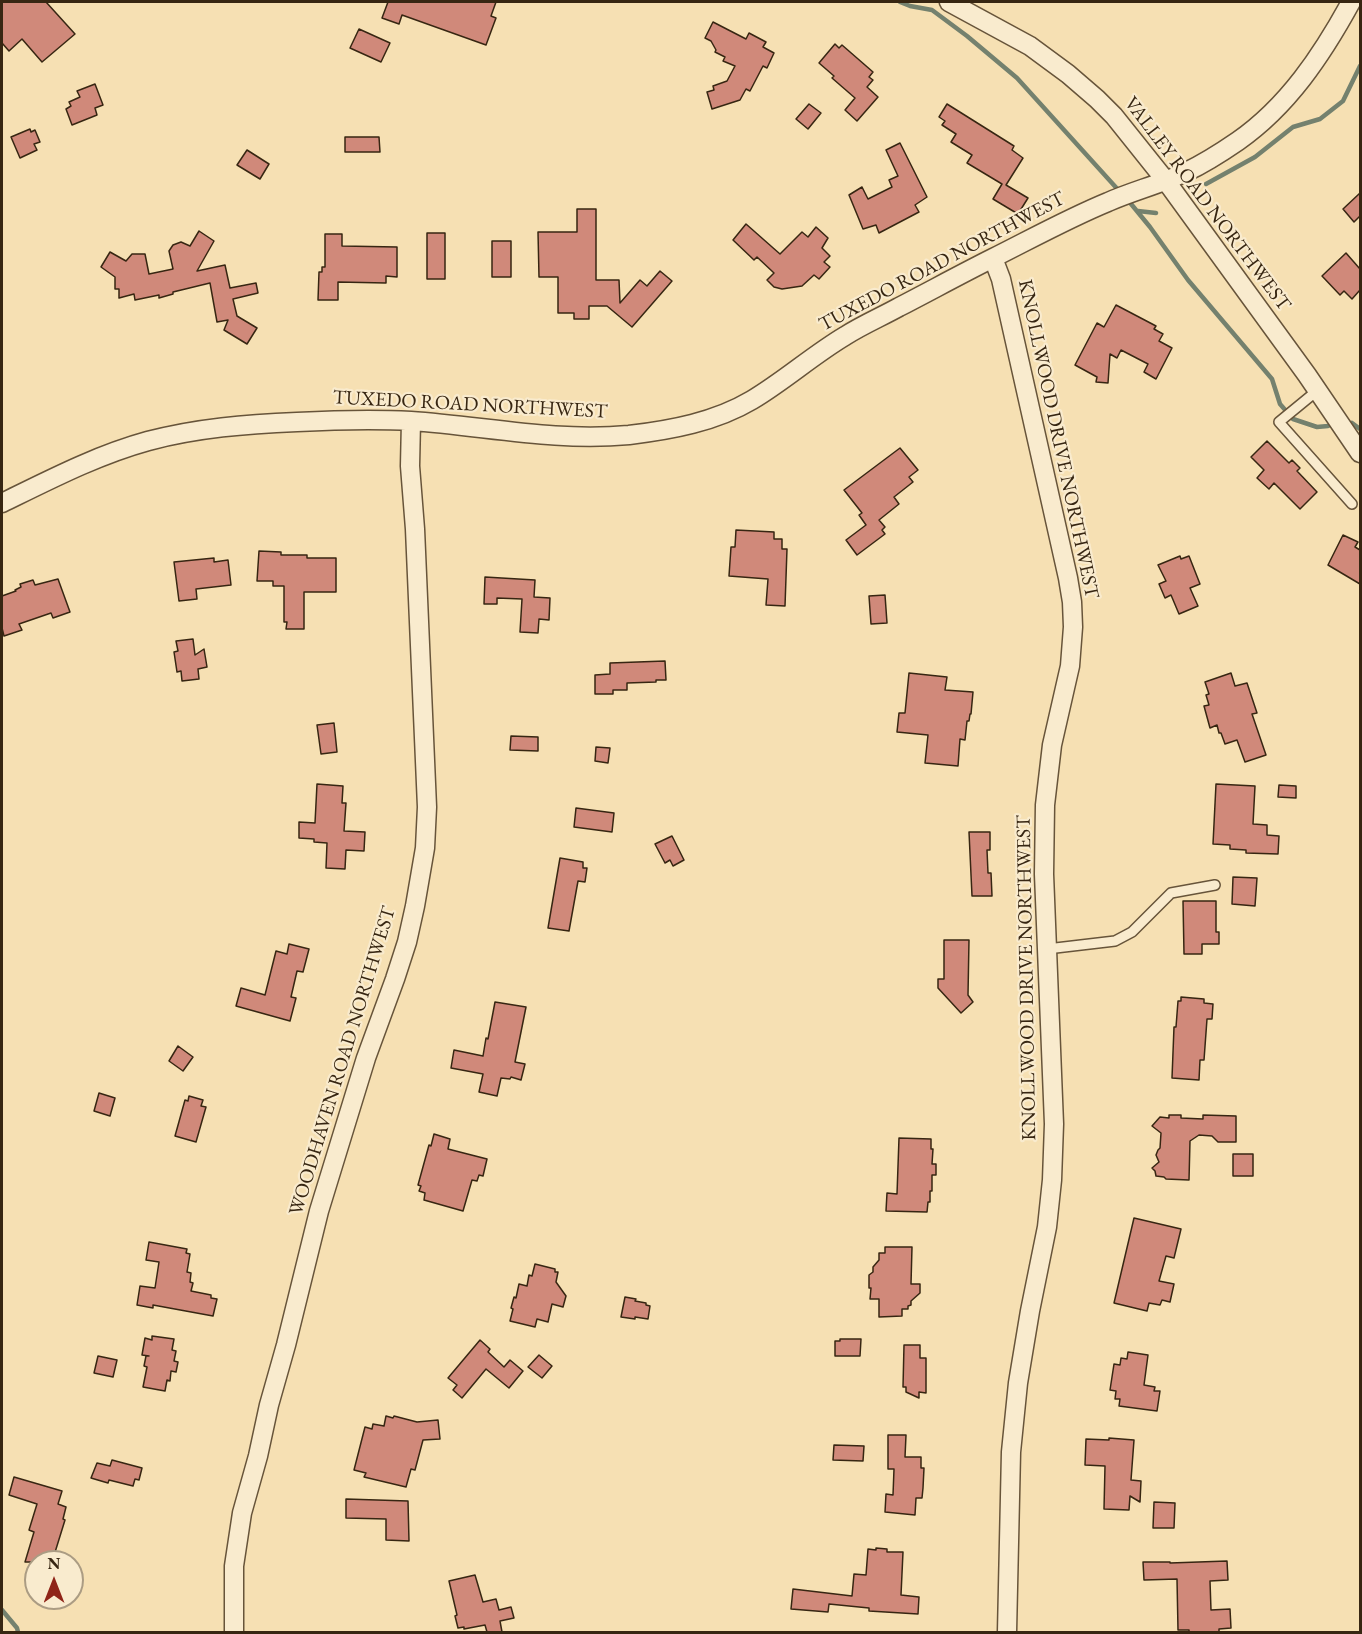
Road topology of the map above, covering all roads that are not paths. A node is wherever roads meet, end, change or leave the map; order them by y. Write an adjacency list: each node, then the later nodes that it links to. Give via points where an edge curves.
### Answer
1 (949, 2): 3 (street, VALLEY ROAD NORTHWEST, via 1029,46 1068,74 1114,116)
2 (1350, 2): 3 (street, TUXEDO ROAD NORTHWEST, via 1318,58 1266,118 1188,172)
3 (1166, 181): 4 (street, TUXEDO ROAD NORTHWEST, via 1104,203); 5 (street, VALLEY ROAD NORTHWEST)
4 (993, 258): 6 (street, TUXEDO ROAD NORTHWEST, via 848,334 749,402 700,422 629,435 586,437 539,436); 11 (street, KNOLLWOOD DRIVE NORTHWEST, via 1001,279 1072,602 1070,666 1052,745 1045,805)
5 (1318, 390): 7 (street, VALLEY ROAD NORTHWEST); 9 (lane, via 1279,422)
6 (411, 421): 8 (street, TUXEDO ROAD NORTHWEST, via 242,424 192,431 113,452); 12 (street, WOODHAVEN ROAD NORTHWEST, via 427,807 425,848 407,942 319,1211 242,1513 234,1566)
7 (1360, 453)
8 (2, 502)
9 (1352, 504)
10 (1215, 885): 11 (lane, via 1171,893 1132,933 1115,941)
11 (1047, 949): 13 (street, KNOLLWOOD DRIVE NORTHWEST, via 1054,1124 1052,1179 1018,1383 1011,1452)
12 (234, 1632)
13 (1007, 1632)

